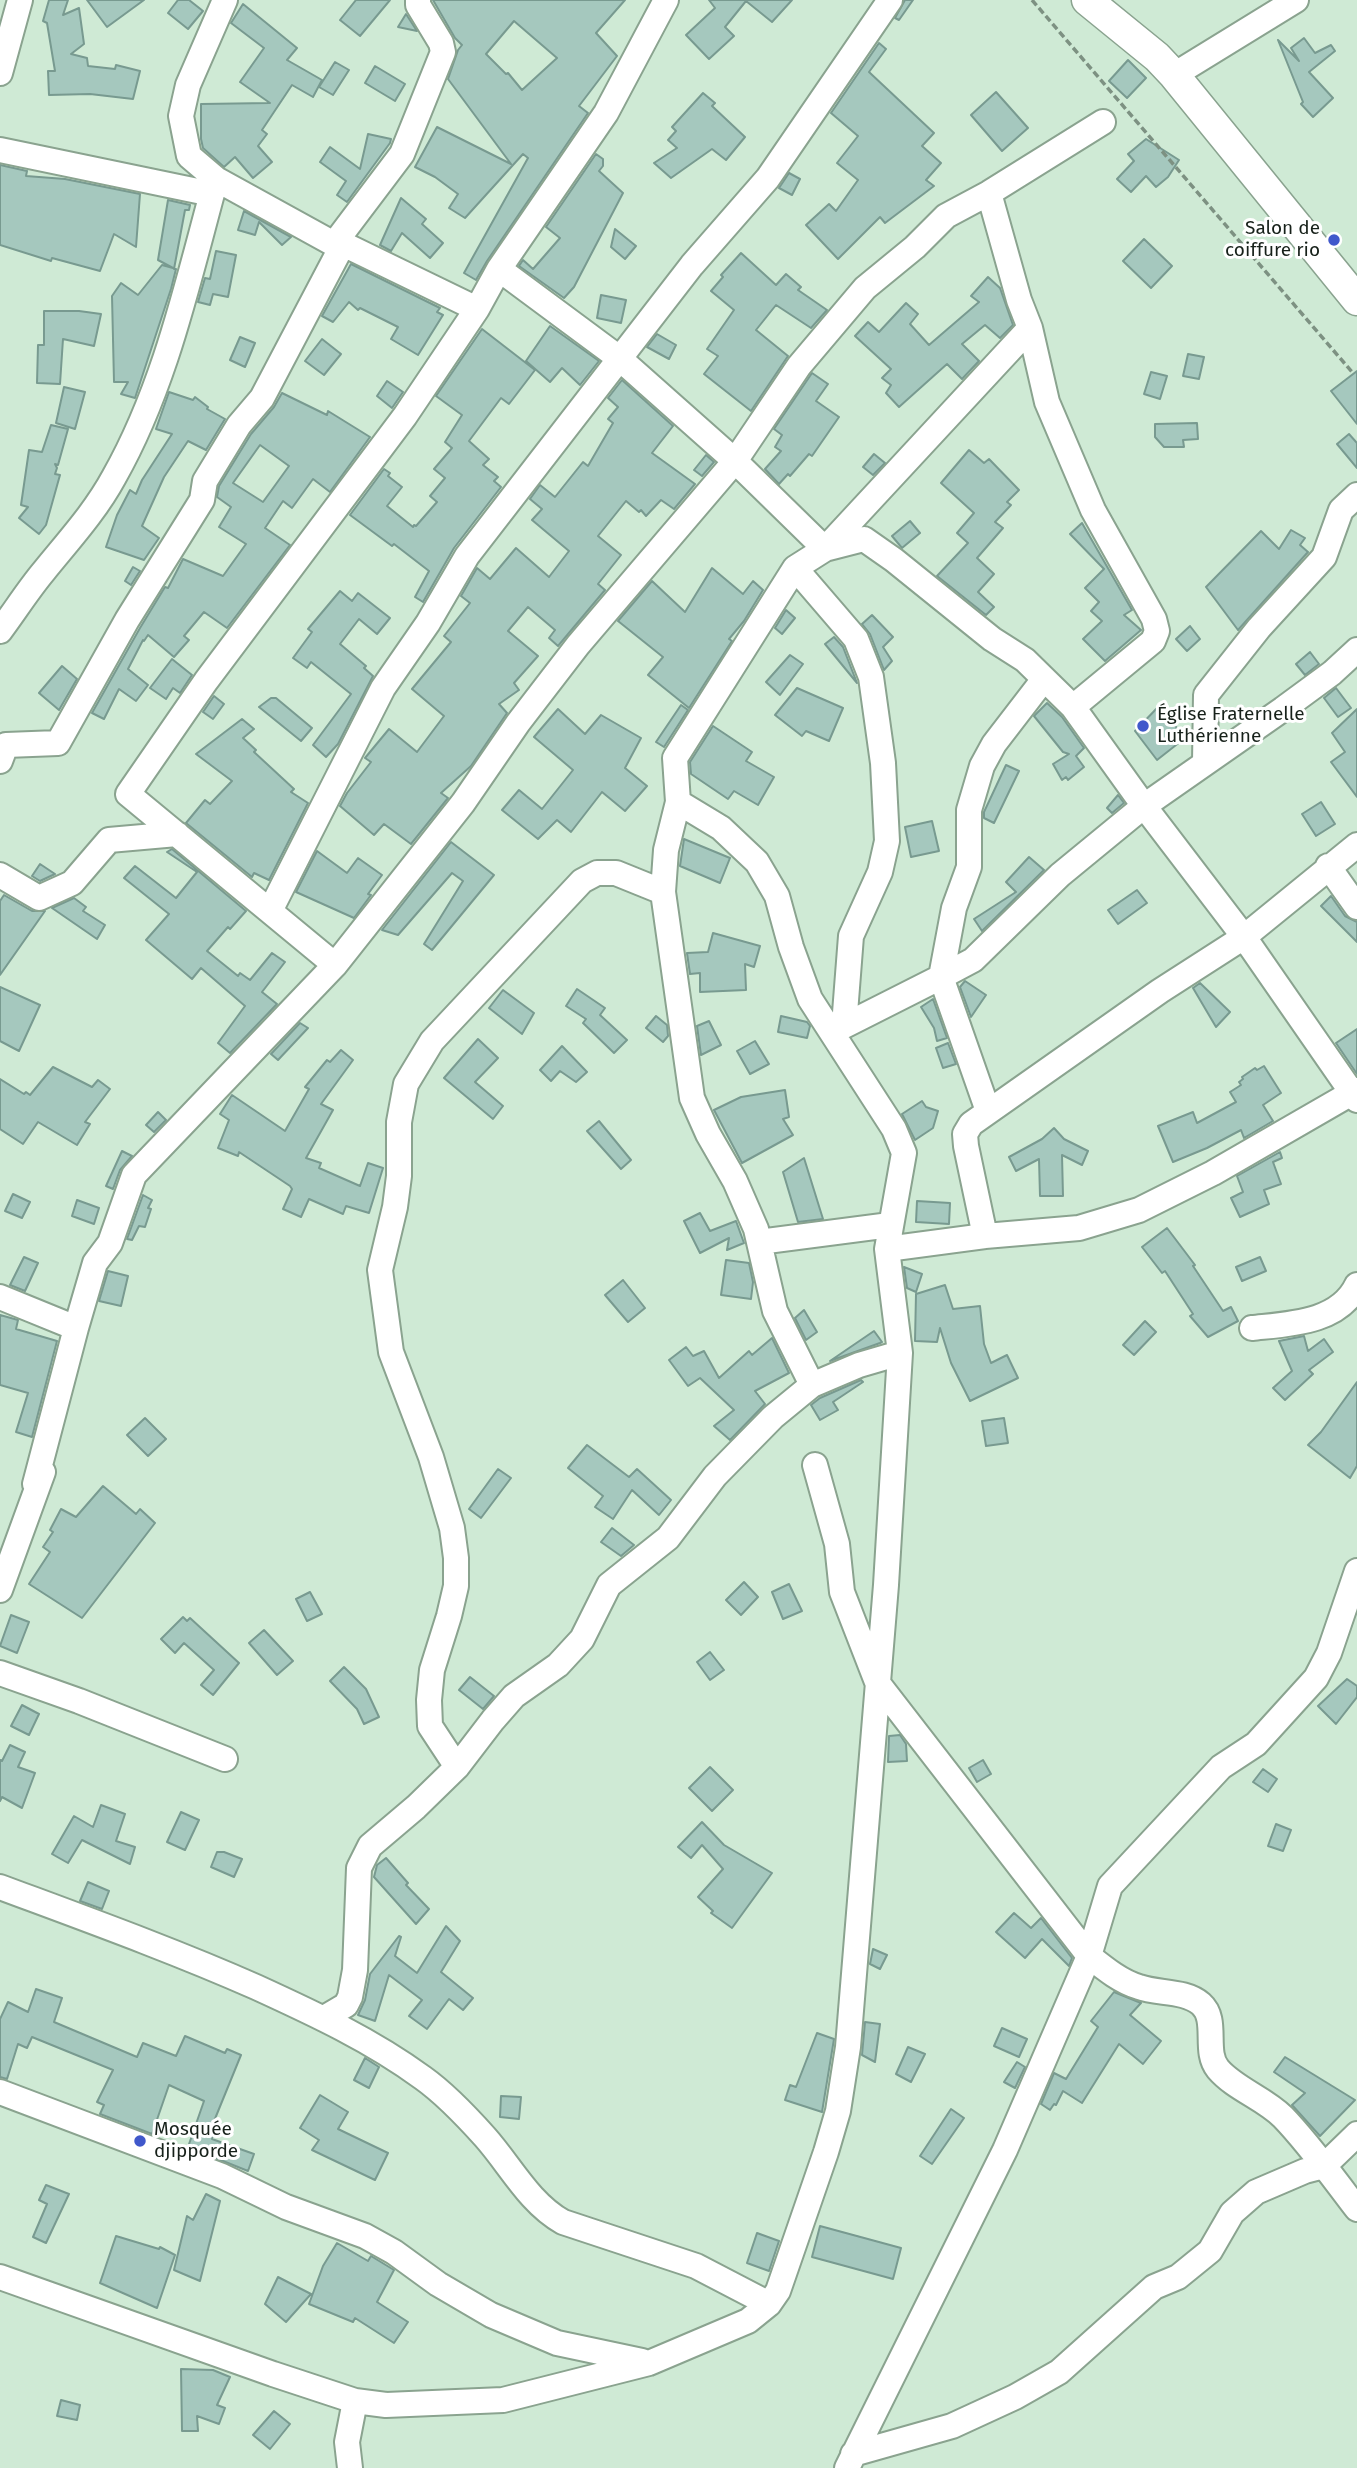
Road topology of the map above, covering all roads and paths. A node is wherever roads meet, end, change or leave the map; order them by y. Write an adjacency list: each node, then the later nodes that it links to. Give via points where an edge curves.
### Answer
1 (19, 0): 9 (street)
2 (225, 0): 13 (street, via 188,85 181,116 189,156)
3 (418, 0): 15 (street, via 443,52 402,154)
4 (666, 0): 16 (street, via 606,113)
5 (890, 0): 20 (street, via 768,178)
6 (1032, 0): 21 (path)
7 (1087, 0): 10 (street)
8 (1296, 0): 10 (street)
9 (0, 74)
10 (1174, 75): 17 (street)
11 (1103, 122): 14 (street)
12 (0, 150): 13 (street)
13 (214, 186): 15 (street); 26 (street, via 162,370 135,436 90,516)
14 (989, 193): 19 (street); 22 (street, via 946,216 864,288 799,366)
15 (339, 244): 18 (street); 30 (street, via 261,398 205,481 202,499 58,743 6,745)
16 (499, 269): 18 (street); 20 (street)
17 (1357, 300)
18 (477, 310): 34 (street, via 405,416 128,793)
19 (1030, 328): 24 (street); 29 (street, via 1047,402 1067,453 1157,631 1153,640)
20 (619, 358): 22 (street); 40 (street, via 467,556 383,688)
21 (1352, 372)
22 (735, 461): 24 (street); 42 (street, via 578,645 463,803)
23 (1357, 495): 31 (street, via 1341,510 1324,557 1206,695)
24 (825, 549): 25 (street); 28 (street, via 864,540 1026,660)
25 (795, 568): 32 (street, via 675,758); 44 (street, via 856,639 871,677 883,763 887,841 880,872 851,936)
26 (0, 631)
27 (1357, 650): 31 (street, via 1332,673)
28 (1044, 679): 29 (street); 43 (street, via 982,766 969,810 969,867 954,908)
29 (1073, 707): 33 (street)
30 (0, 761)
31 (1205, 762): 33 (street)
32 (678, 802): 38 (street, via 666,850); 44 (street, via 721,828 757,862 777,896 810,999)
33 (1144, 806): 41 (street); 43 (street, via 1060,876 973,960)
34 (177, 834): 37 (street, via 109,840 72,883 39,898); 40 (street)
35 (1357, 845): 36 (street)
36 (1328, 866): 39 (street); 41 (street)
37 (0, 875)
38 (663, 892): 49 (street, via 692,1098 735,1181); 62 (street, via 616,873 597,873 582,881 432,1041 406,1084 399,1122 395,1207 380,1270 391,1352 452,1528 456,1586 432,1670 429,1700 430,1726)
39 (1357, 907)
40 (270, 911): 42 (street)
41 (1244, 937): 45 (street); 46 (street)
42 (335, 965): 52 (street, via 134,1175 110,1243 95,1263)
43 (941, 977): 44 (street); 46 (street)
44 (836, 1027): 48 (street, via 904,1153)
45 (1355, 1095): 47 (street, via 1139,1210 1079,1228)
46 (988, 1111): 47 (street, via 965,1134)
47 (985, 1236): 48 (street)
48 (888, 1237): 49 (street); 54 (street)
49 (759, 1242): 55 (street, via 775,1311)
50 (1357, 1285): 53 (street, via 1335,1311 1300,1323)
51 (0, 1297): 52 (street)
52 (76, 1328): 58 (street, via 39,1478)
53 (1252, 1328)
54 (900, 1353): 55 (street); 60 (street)
55 (812, 1385): 62 (street, via 715,1476 668,1538 609,1585 582,1639 558,1665 514,1696)
56 (815, 1465): 60 (street, via 837,1544 842,1592)
57 (1357, 1571): 64 (street, via 1316,1678 1256,1744 1221,1767 1110,1886)
58 (0, 1590)
59 (0, 1673): 61 (street)
60 (877, 1682): 64 (street); 71 (street, via 848,2047 838,2111 789,2262)
61 (225, 1759)
62 (457, 1767): 65 (street, via 363,1857 350,1997 346,2005)
63 (0, 1887): 65 (street, via 195,1960)
64 (1089, 1956): 68 (street, via 1138,1987 1186,1996 1203,2006 1209,2015 1212,2059 1218,2070 1283,2117); 74 (street, via 1005,2150)
65 (324, 2018): 71 (street, via 379,2047 427,2080 484,2136 552,2217 696,2266)
66 (0, 2092): 72 (street, via 365,2236 491,2315 557,2343)
67 (1357, 2134): 68 (street)
68 (1324, 2166): 69 (street); 74 (street, via 1256,2192 1232,2213 1210,2251 1178,2277 1154,2287 1059,2372 953,2426)
69 (1357, 2209)
70 (0, 2277): 73 (street)
71 (769, 2304): 72 (street, via 748,2321)
72 (649, 2363): 73 (street, via 503,2400 386,2405)
73 (355, 2401): 75 (street, via 347,2442)
74 (850, 2461)
75 (350, 2468)

